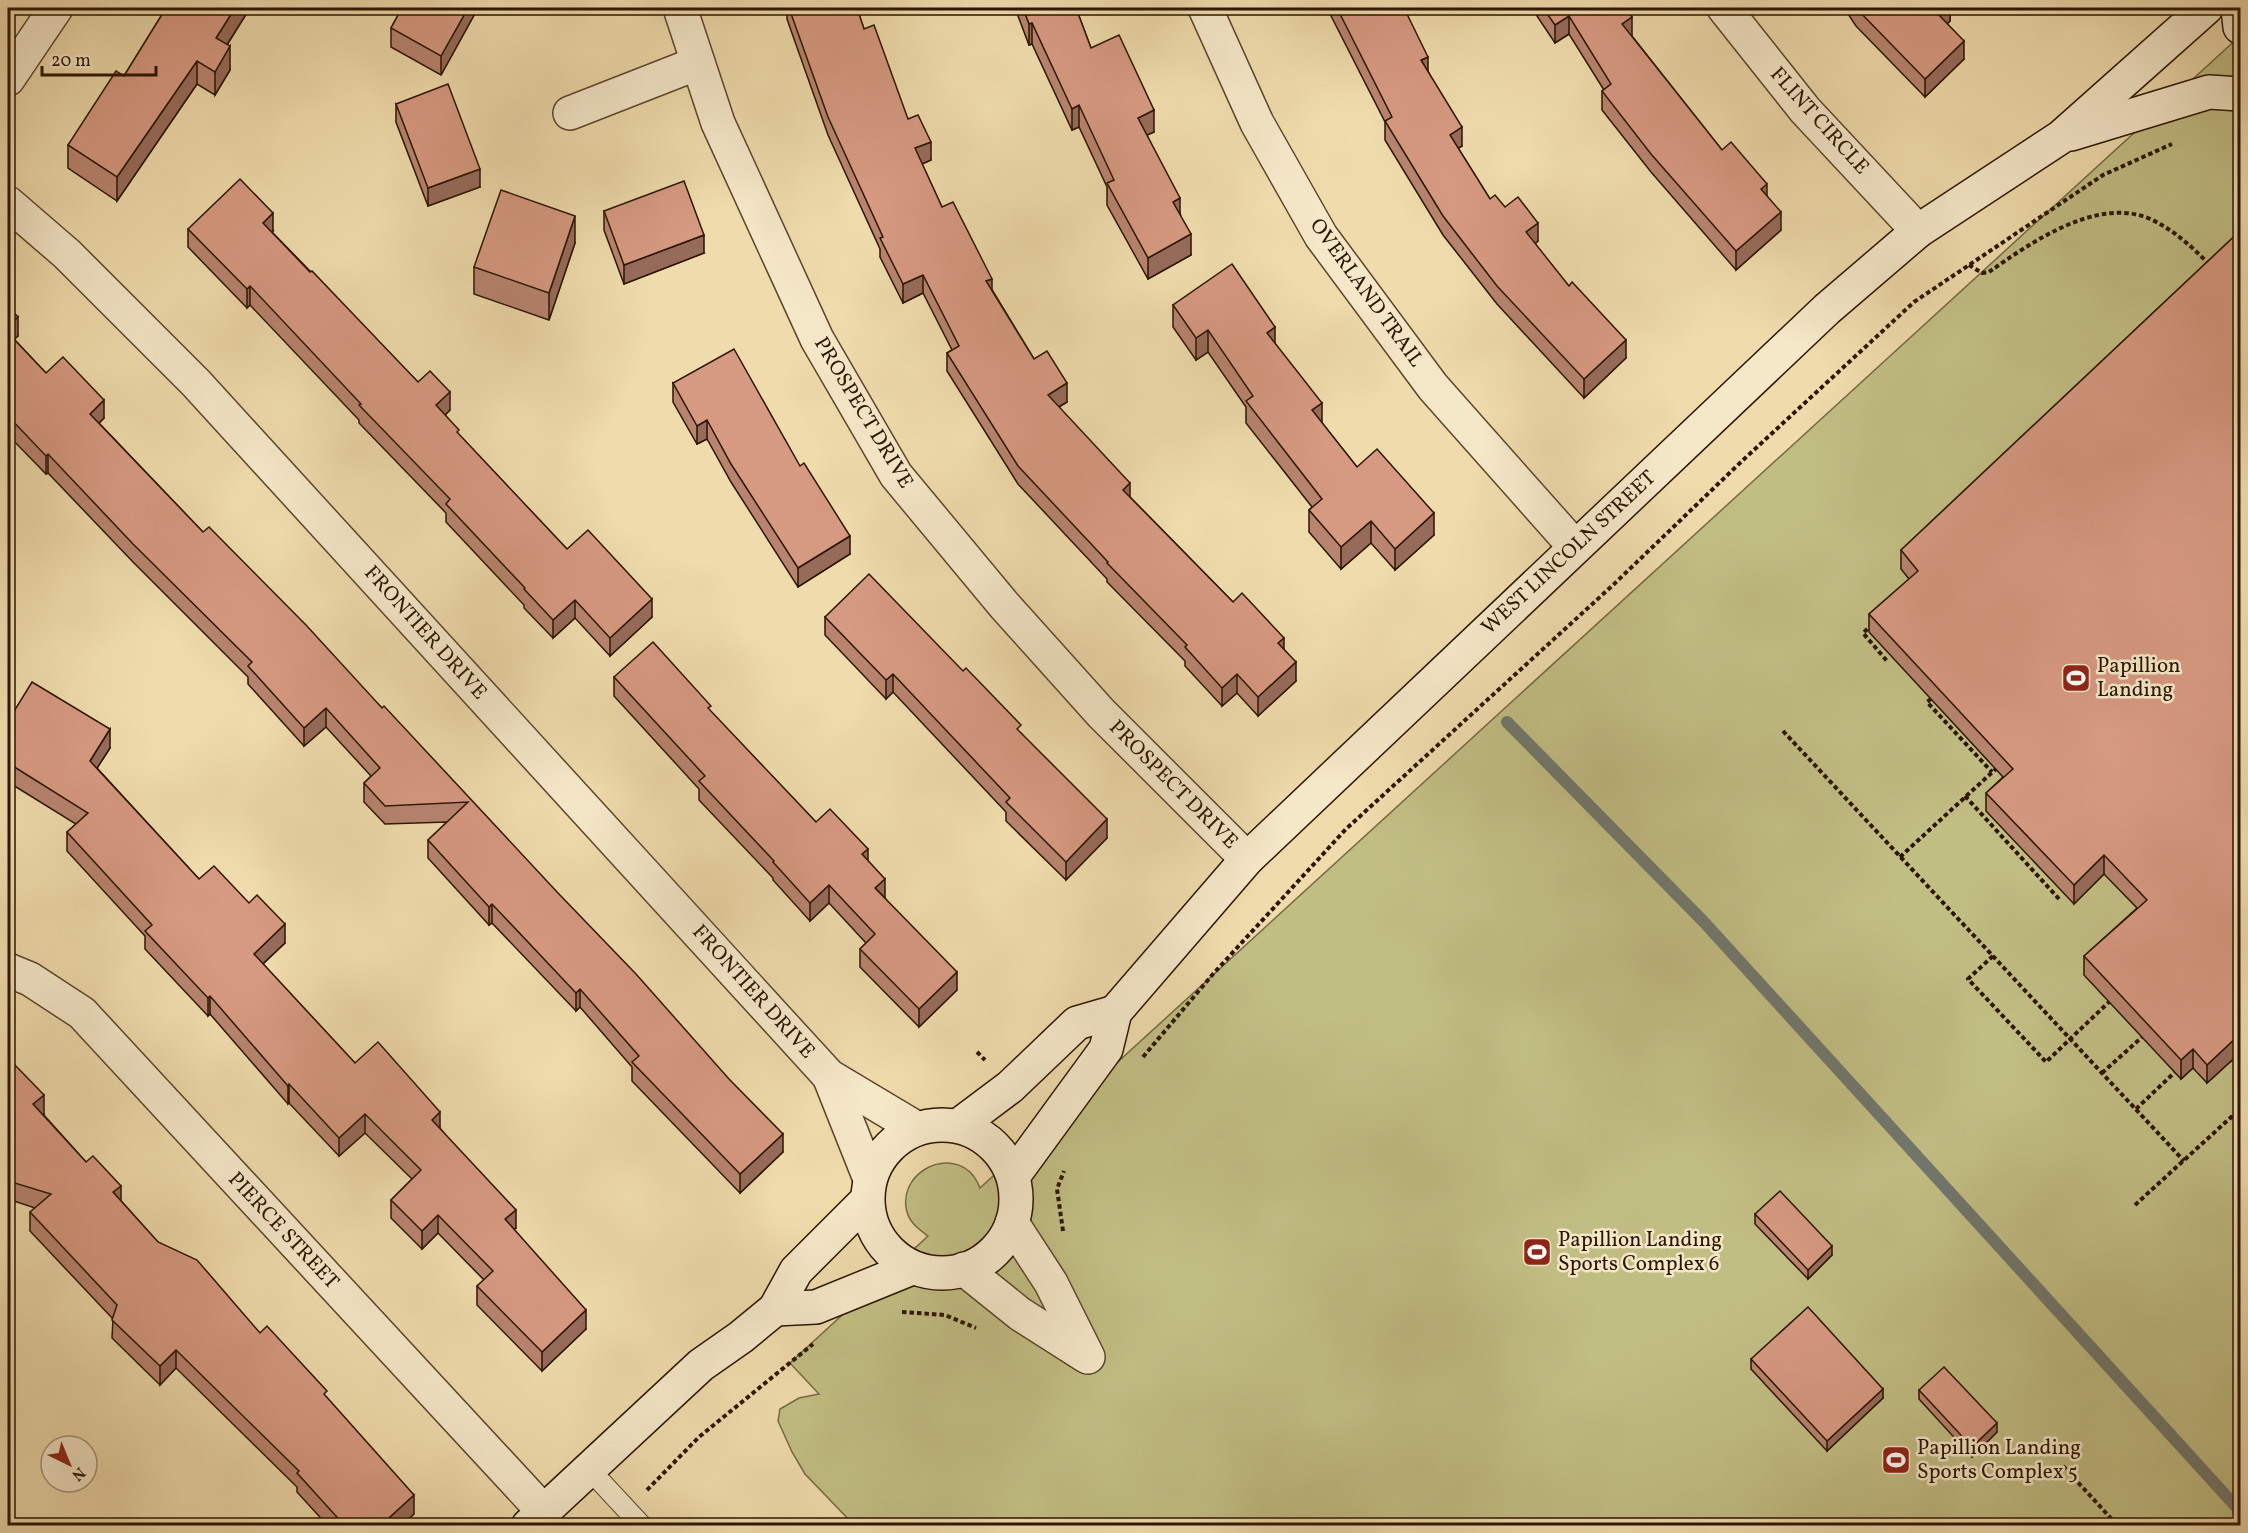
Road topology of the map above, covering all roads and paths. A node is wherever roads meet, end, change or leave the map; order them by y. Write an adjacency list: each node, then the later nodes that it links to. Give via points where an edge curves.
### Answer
1 (56, 8): 9 (street)
2 (680, 8): 8 (street, PROSPECT DRIVE)
3 (1205, 8): 18 (street, OVERLAND TRAIL, via 1257,123 1321,236 1433,387)
4 (1724, 8): 15 (street, FLINT CIRCLE, via 1805,110)
5 (2206, 8): 12 (street, WEST LINCOLN STREET)
6 (2238, 8): 7 (street)
7 (2241, 27)
8 (698, 63): 11 (street); 29 (street, PROSPECT DRIVE, via 718,123 817,339 896,475 1004,605 1101,713)
9 (8, 79)
10 (2241, 94): 12 (street, WEST LINCOLN STREET, via 2209,92)
11 (570, 113)
12 (2061, 137): 15 (street, WEST LINCOLN STREET)
13 (2178, 141): 16 (path, via 2103,175)
14 (8, 203): 40 (street, FRONTIER DRIVE, via 67,254 196,383)
15 (1918, 231): 18 (street, WEST LINCOLN STREET, via 1827,309)
16 (1969, 265): 17 (path, via 1977,271 1989,272 2058,228 2109,214 2128,213 2162,225); 37 (path, via 1914,302 1346,829 1213,974)
17 (2213, 268)
18 (1575, 547): 29 (street, WEST LINCOLN STREET)
19 (1880, 618): 20 (path, via 1863,633)
20 (1887, 661)
21 (1930, 699): 24 (path, via 1927,702)
22 (1783, 730): 28 (path)
23 (2000, 765): 24 (path)
24 (1992, 772): 25 (path)
25 (1965, 796): 27 (path); 28 (path)
26 (2000, 825): 27 (path)
27 (1995, 829): 30 (path)
28 (1900, 857): 31 (path)
29 (1247, 859): 34 (street, WEST LINCOLN STREET)
30 (2058, 899)
31 (1993, 956): 36 (path); 36 (path, via 1968,979 2046,1062)
32 (8, 970): 61 (street, PIERCE STREET, via 30,979 82,1013)
33 (2109, 1002): 36 (path)
34 (1116, 1012): 43 (street, via 1077,1023 1010,1087); 47 (street, WEST LINCOLN STREET, via 1106,1049)
35 (2142, 1036): 39 (path)
36 (2070, 1039): 39 (path)
37 (1140, 1061)
38 (2175, 1072): 41 (path)
39 (2102, 1073): 41 (path)
40 (829, 1076): 44 (street, FRONTIER DRIVE); 48 (street, FRONTIER DRIVE)
41 (2136, 1109): 45 (path)
42 (2241, 1109): 45 (path)
43 (958, 1126): 44 (street); 47 (street, via 991,1141)
44 (916, 1128): 48 (street, via 893,1143 879,1159)
45 (2184, 1161): 49 (path)
46 (1065, 1169): 51 (path, via 1057,1189)
47 (1014, 1176): 50 (street, via 1017,1196)
48 (869, 1189): 52 (street, via 870,1221 879,1240); 54 (street, via 796,1271)
49 (2135, 1205)
50 (1012, 1223): 53 (street, via 994,1252); 53 (street, via 1051,1283 1088,1357 1020,1314)
51 (1063, 1233)
52 (912, 1268): 53 (street, via 934,1273); 54 (street, via 816,1307)
53 (964, 1269)
54 (775, 1309): 59 (street, via 701,1365)
55 (901, 1312): 56 (path, via 945,1315)
56 (977, 1328)
57 (822, 1339): 60 (path, via 699,1437)
58 (2063, 1466): 63 (path)
59 (590, 1469): 60 (lane); 61 (street)
60 (627, 1510): 62 (lane)
61 (536, 1519)
62 (642, 1526)
63 (2118, 1526)

